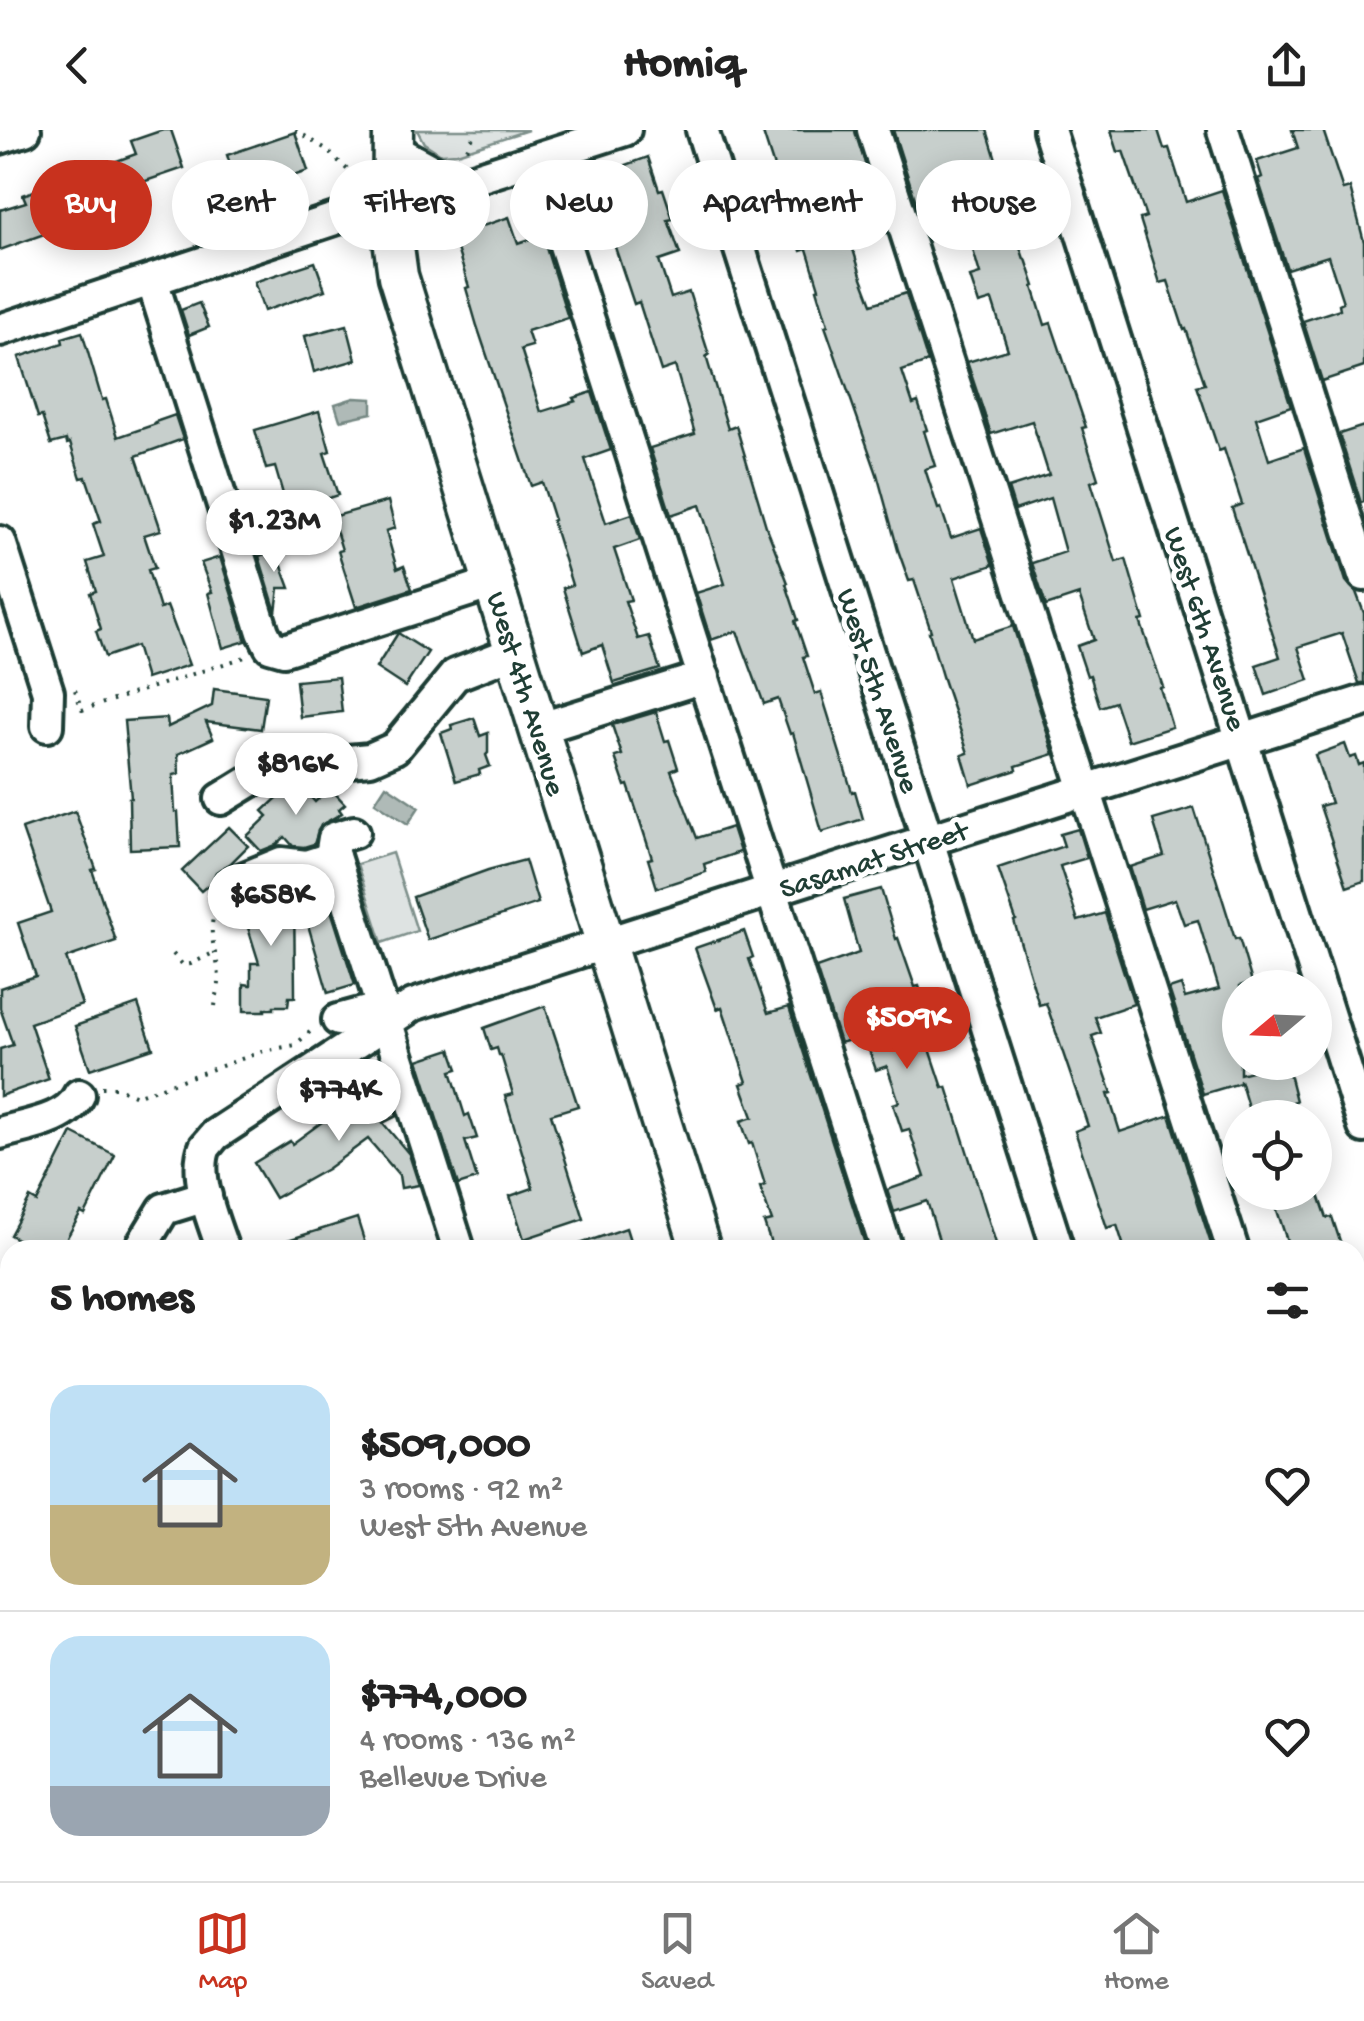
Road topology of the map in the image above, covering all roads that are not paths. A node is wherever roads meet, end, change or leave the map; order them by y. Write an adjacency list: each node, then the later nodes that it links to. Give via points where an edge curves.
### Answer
1 (25, 130): 7 (street)
2 (625, 130): 10 (street)
3 (702, 130): 28 (street, West 5th Avenue)
4 (874, 130): 25 (street)
5 (1049, 130): 24 (street, West 6th Avenue)
6 (1224, 130): 17 (street)
7 (0, 138)
8 (392, 140): 9 (street)
9 (418, 160)
10 (490, 173)
11 (329, 221): 14 (street)
12 (394, 250): 18 (main road, West 4th Avenue)
13 (567, 250): 20 (street)
14 (152, 280): 15 (street); 18 (street, via 270,646 284,650)
15 (0, 330)
16 (0, 542): 22 (street, via 48,692)
17 (1364, 575)
18 (493, 583): 19 (main road, West 4th Avenue)
19 (514, 652): 23 (main road, West 4th Avenue); 26 (street, via 455,675 395,748 370,759 282,767)
20 (704, 677): 23 (street); 31 (street)
21 (1364, 701): 24 (street, Sasamat Street)
22 (47, 726)
23 (538, 729): 32 (main road, West 4th Avenue)
24 (1242, 740): 25 (street, Sasamat Street); 36 (street, West 6th Avenue)
25 (1087, 789): 28 (street, Sasamat Street); 45 (street)
26 (221, 799)
27 (354, 832): 29 (street, via 334,838)
28 (928, 840): 31 (street, Sasamat Street); 44 (street, West 5th Avenue)
29 (334, 856): 30 (street, via 306,866 281,863); 34 (street)
30 (230, 884)
31 (773, 890): 32 (street, Sasamat Street); 43 (street)
32 (607, 943): 34 (street, Sasamat Street, via 413,1004); 42 (main road, West 4th Avenue)
33 (338, 1020): 34 (street, via 371,1011)
34 (385, 1021): 38 (street, Sasamat Street, via 216,1135 205,1147 201,1171); 41 (street)
35 (79, 1095): 37 (street, via 60,1114)
36 (1364, 1127)
37 (0, 1134)
38 (206, 1196): 39 (street, via 164,1209); 40 (street, Sasamat Street)
39 (145, 1240)
40 (220, 1240)
41 (456, 1240)
42 (698, 1240)
43 (884, 1240)
44 (1055, 1240)
45 (1231, 1240)

